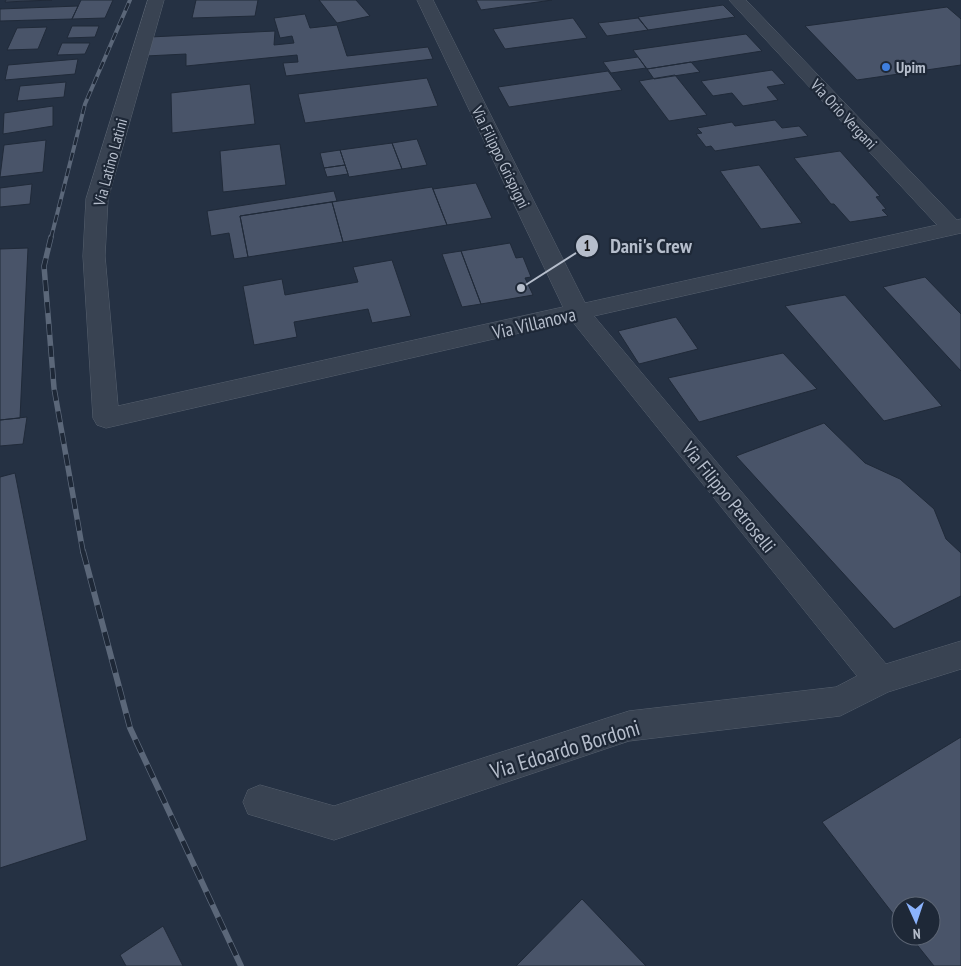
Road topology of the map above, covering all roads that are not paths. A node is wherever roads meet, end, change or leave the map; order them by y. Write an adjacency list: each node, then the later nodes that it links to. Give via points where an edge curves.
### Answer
1 (156, 0): 6 (street, Via Latino Latini, via 97,199 94,256)
2 (425, 0): 5 (street, Via Filippo Grispigni)
3 (737, 0): 4 (street, Via Orio Vergani)
4 (957, 227): 5 (street, Via Villanova)
5 (578, 313): 6 (street, Via Villanova); 8 (street, Via Filippo Petroselli)
6 (106, 418)
7 (961, 655): 8 (street, Via Edoardo Bordoni)
8 (880, 680): 9 (street, Via Edoardo Bordoni, via 840,701 628,726 334,822)
9 (260, 802)

